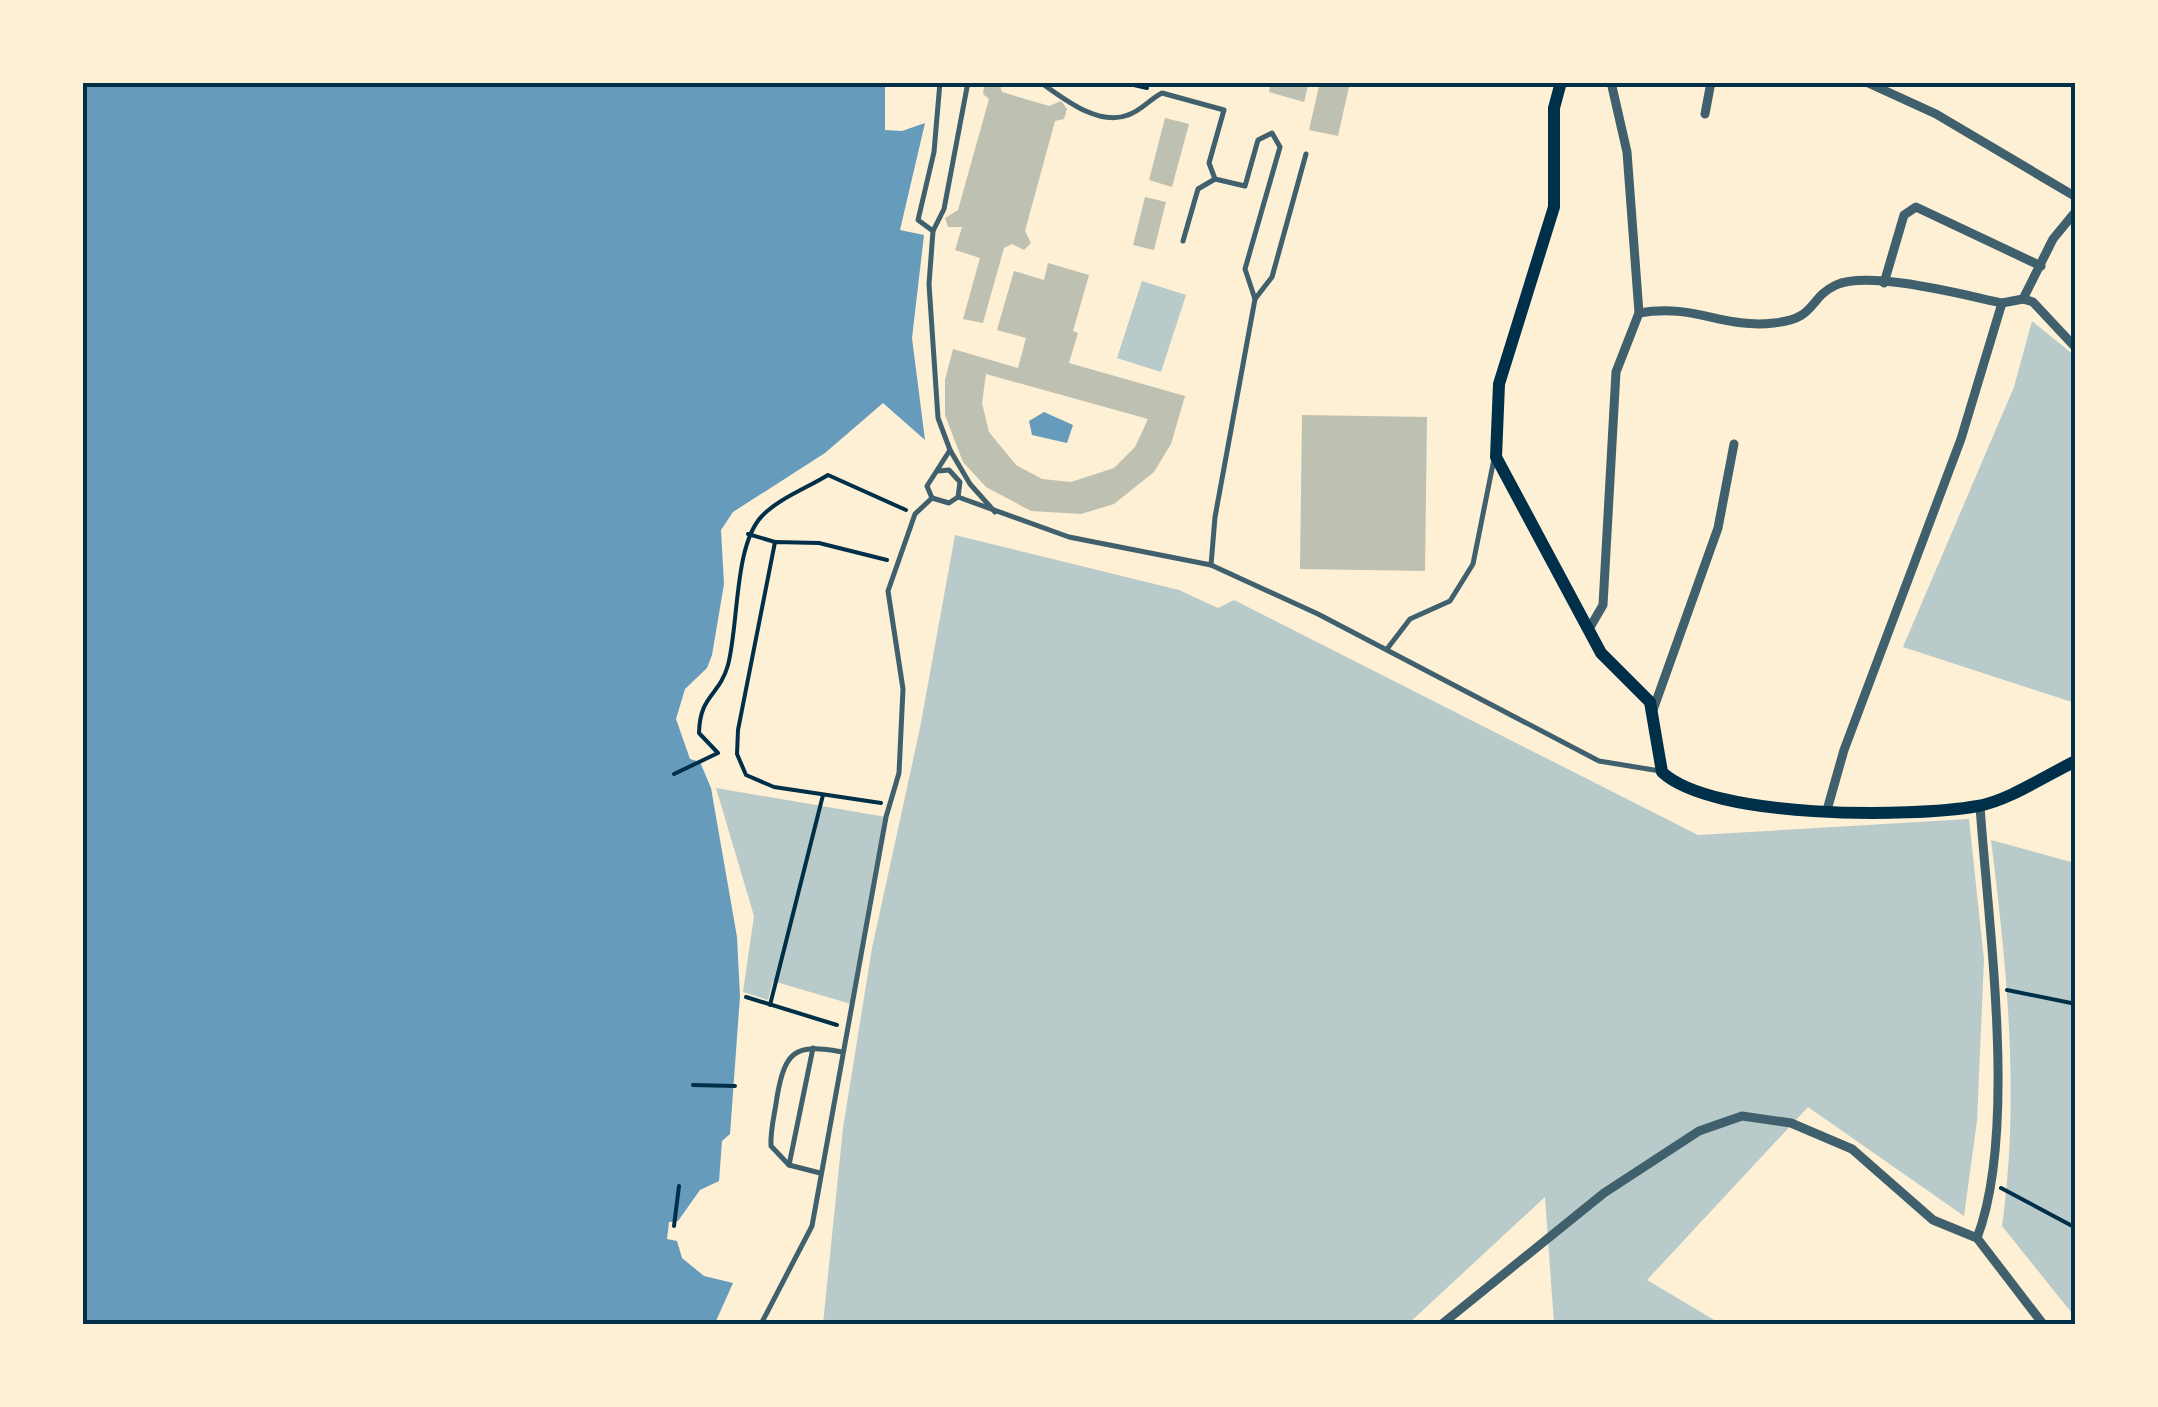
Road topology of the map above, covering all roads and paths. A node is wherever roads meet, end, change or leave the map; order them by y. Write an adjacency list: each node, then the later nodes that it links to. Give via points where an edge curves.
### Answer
1 (940, 82): 15 (lane, via 934,152 918,220)
2 (968, 82): 15 (lane, via 944,210)
3 (1040, 82): 12 (lane, via 1071,104 1110,118 1126,117 1162,93 1224,110 1209,164)
4 (1121, 82): 9 (path)
5 (1562, 82): 26 (main road, via 1554,108 1554,207 1499,384)
6 (1611, 82): 22 (street, via 1627,152)
7 (1711, 82): 10 (street)
8 (1866, 82): 13 (street, via 1936,114)
9 (1148, 88)
10 (1705, 114)
11 (1306, 154): 19 (lane, via 1272,277)
12 (1215, 179): 16 (lane, via 1198,189); 19 (lane, via 1245,186 1258,140 1272,133 1278,154 1244,270)
13 (2076, 197)
14 (2076, 211): 17 (street)
15 (933, 232): 25 (lane, via 932,360 938,418)
16 (1183, 241)
17 (2041, 266): 18 (street, via 1916,207 1904,215); 20 (street)
18 (1884, 283): 21 (street); 22 (street, via 1843,282 1806,316 1778,323 1739,325 1673,307)
19 (1255, 299): 35 (lane)
20 (2023, 299): 21 (street); 23 (street)
21 (2002, 303): 45 (street, via 1961,439)
22 (1639, 313): 36 (street, via 1616,372 1603,605)
23 (2076, 348)
24 (1734, 444): 38 (street, via 1718,528)
25 (950, 450): 27 (lane); 30 (lane)
26 (1496, 457): 36 (main road); 37 (lane, via 1473,564 1450,601 1410,619)
27 (938, 471): 28 (lane, via 957,476); 29 (lane, via 928,482)
28 (958, 497): 29 (lane, via 942,503); 30 (lane)
29 (932, 498): 31 (lane)
30 (996, 512): 35 (lane, via 1070,537)
31 (915, 514): 32 (path, via 828,476 764,513); 34 (lane)
32 (748, 534): 33 (path); 41 (path, via 724,680 700,707 699,733 718,753)
33 (776, 542): 34 (path, via 819,543); 42 (path, via 738,754 746,775)
34 (896, 563): 43 (lane, via 888,591 903,738)
35 (1211, 564): 37 (lane)
36 (1589, 629): 38 (main road, via 1608,664 1646,695)
37 (1386, 649): 40 (lane, via 1599,761)
38 (1653, 710): 40 (main road)
39 (2076, 762): 44 (main road)
40 (1662, 772): 45 (main road, via 1715,798)
41 (674, 774)
42 (823, 795): 43 (path); 49 (path)
43 (890, 804): 50 (lane)
44 (1980, 806): 45 (main road); 46 (street)
45 (1827, 810)
46 (1992, 987): 48 (path); 57 (street)
47 (746, 997): 49 (path)
48 (2076, 1004)
49 (770, 1005): 50 (path)
50 (847, 1028): 52 (lane)
51 (813, 1048): 52 (lane); 55 (lane); 55 (lane, via 791,1055 782,1072 770,1136 775,1154)
52 (842, 1052): 56 (lane)
53 (693, 1085): 54 (path)
54 (734, 1086)
55 (790, 1165): 56 (lane)
56 (820, 1173): 62 (lane, via 809,1236)
57 (1992, 1183): 60 (path); 61 (street)
58 (679, 1186): 59 (path)
59 (674, 1226)
60 (2076, 1228)
61 (1976, 1238): 63 (street, via 1933,1220 1831,1137 1742,1116 1699,1131 1604,1193); 64 (street)
62 (762, 1324)
63 (1442, 1324)
64 (2042, 1324)

